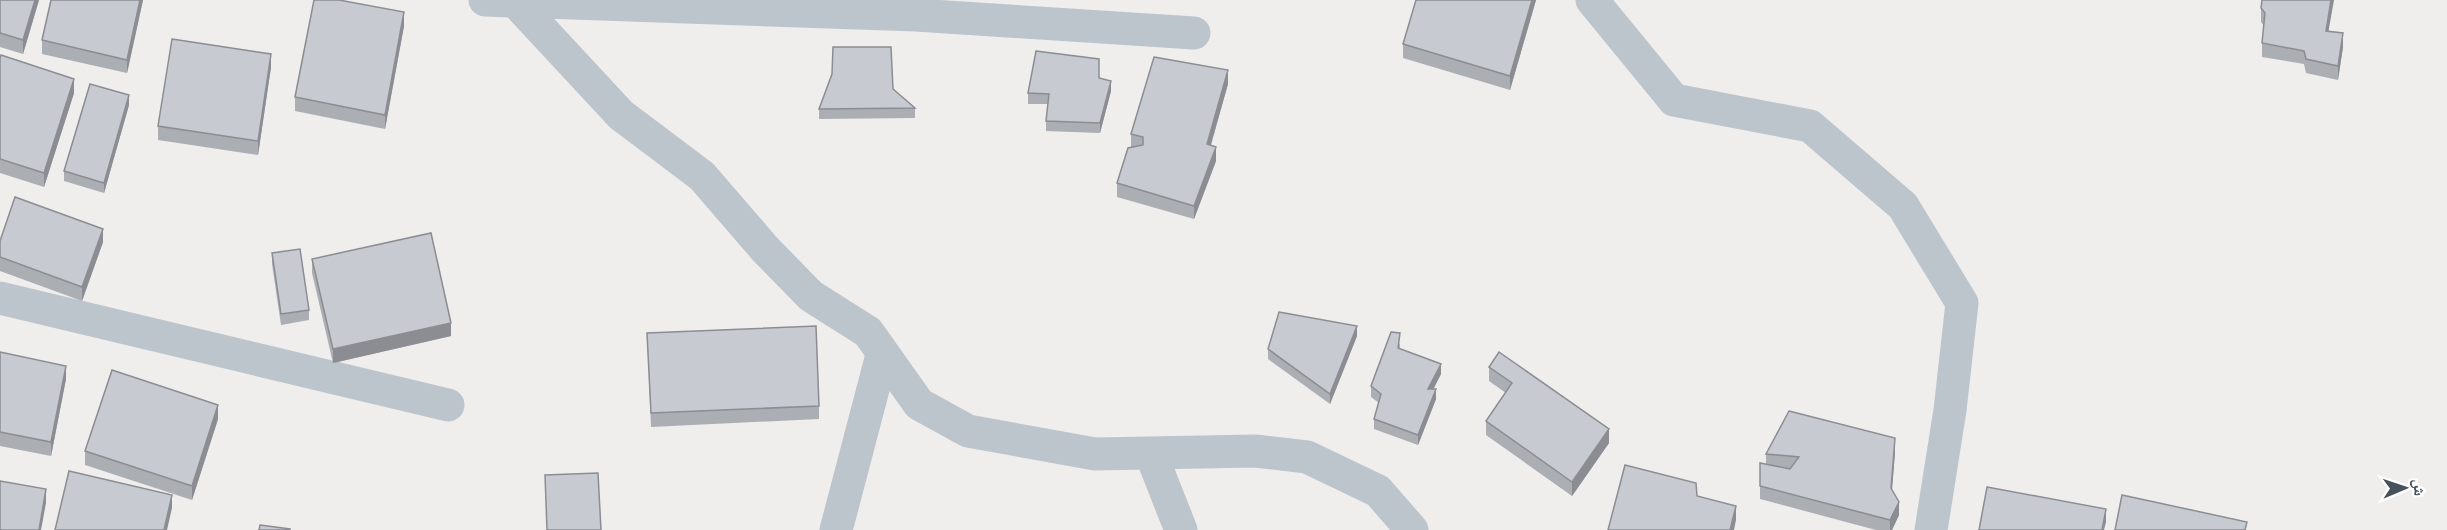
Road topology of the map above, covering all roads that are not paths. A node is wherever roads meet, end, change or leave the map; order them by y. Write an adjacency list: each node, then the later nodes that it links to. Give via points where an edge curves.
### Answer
1 (1592, 0): 11 (street, via 1674,100 1810,126 1903,206 1962,303)
2 (500, 1): 3 (street, via 916,15); 5 (street, via 621,114 702,176 812,296 868,332)
3 (1194, 33)
4 (0, 298): 6 (street)
5 (882, 355): 7 (street, via 919,404 968,431 1095,454); 8 (street)
6 (448, 405)
7 (1151, 454): 9 (street); 10 (street, via 1255,451 1307,457 1378,491)
8 (837, 530)
9 (1180, 530)
10 (1412, 530)
11 (1931, 530)

